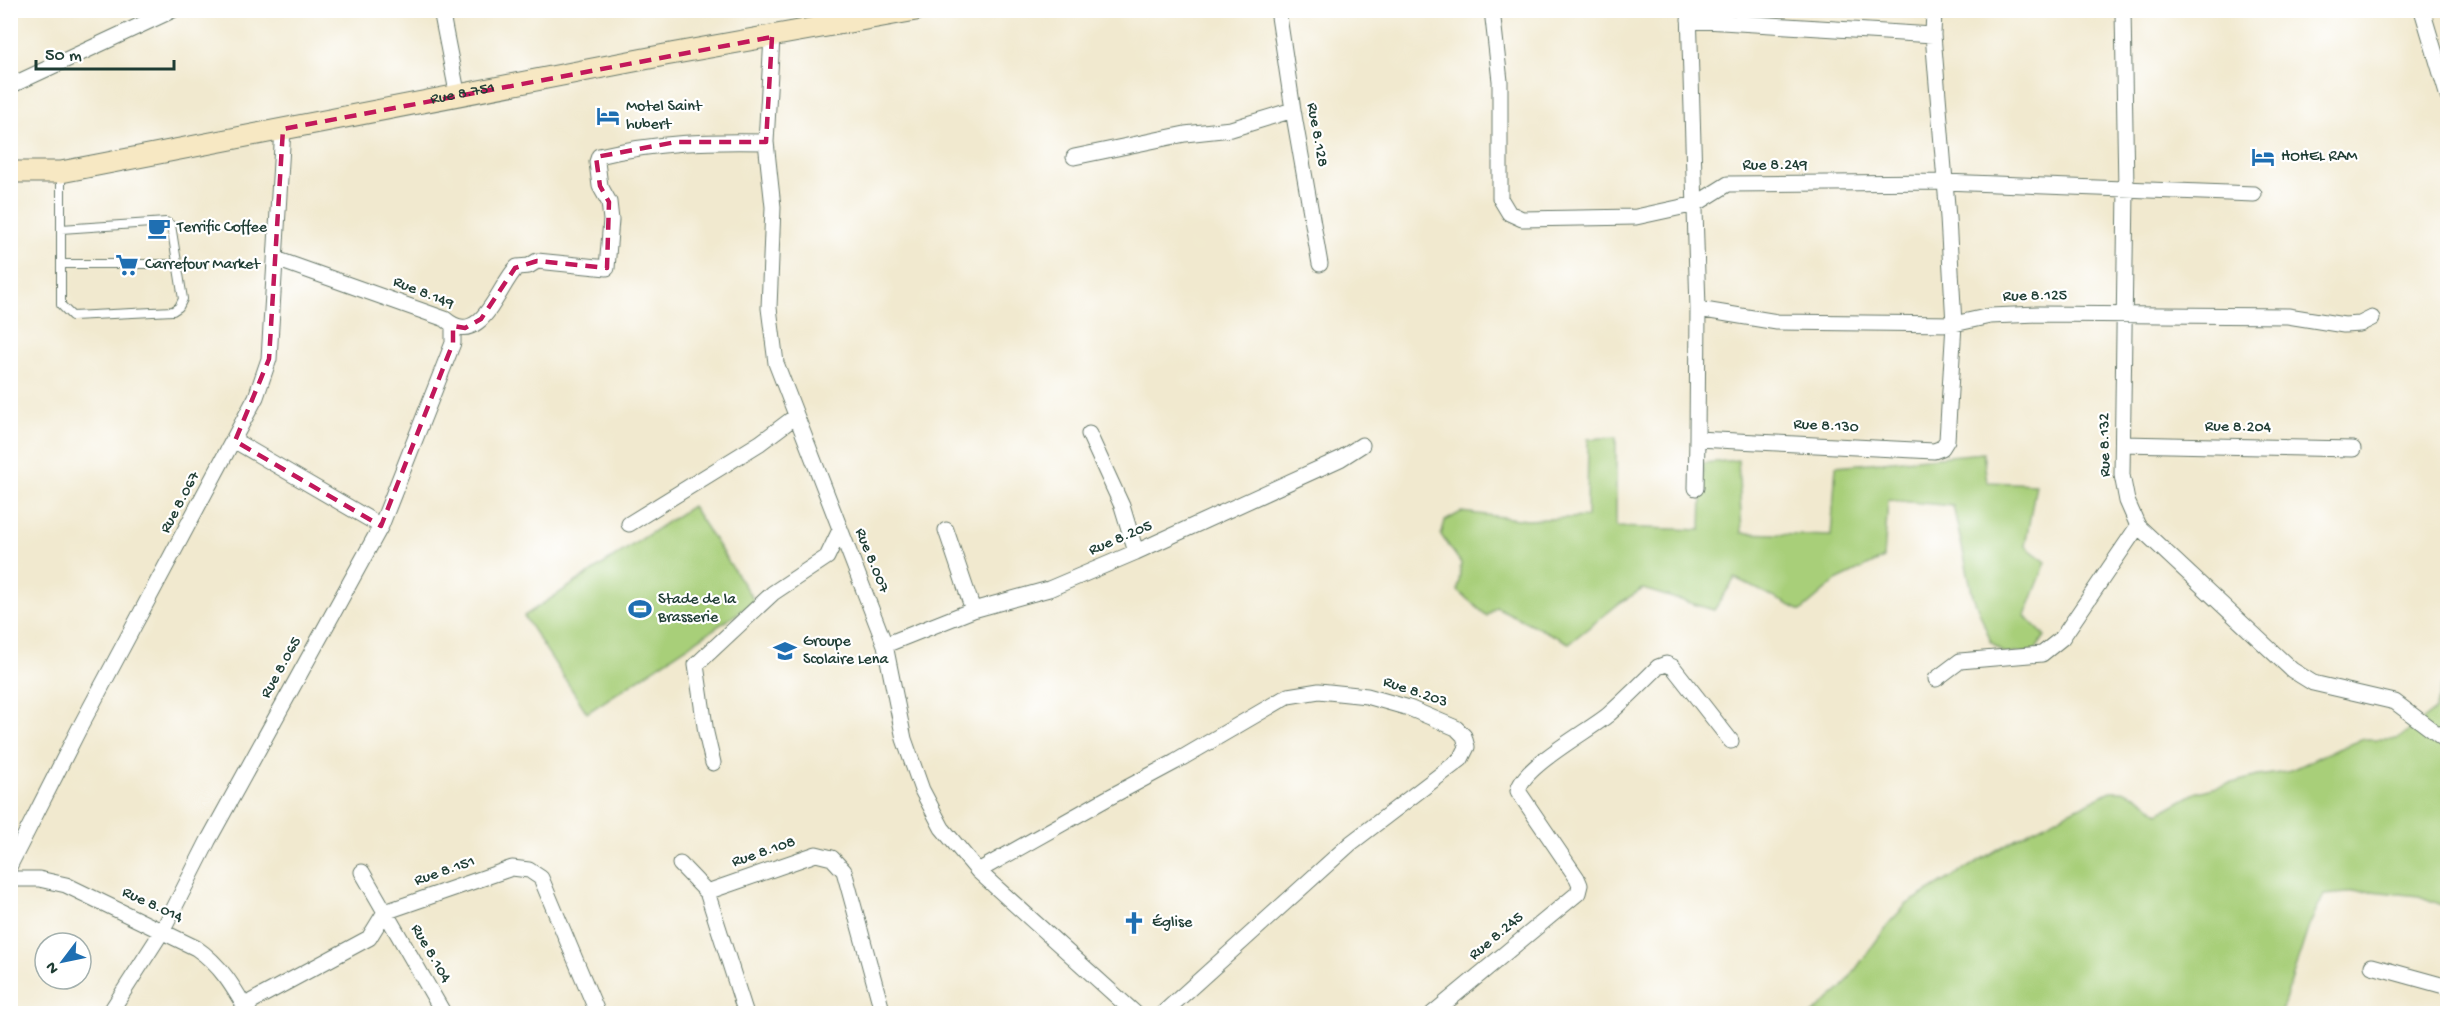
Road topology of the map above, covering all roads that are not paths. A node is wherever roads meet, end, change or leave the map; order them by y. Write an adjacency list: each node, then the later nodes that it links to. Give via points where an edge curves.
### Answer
1 (173, 10): 12 (street)
2 (441, 10): 13 (street)
3 (916, 10): 11 (main road, Rue 8.751)
4 (1278, 10): 15 (street, Rue 8.128)
5 (1492, 10): 24 (street, Rue 8.249, via 1500,81 1500,198 1509,213 1522,219 1636,217)
6 (1934, 10): 10 (street, Rue 8.130)
7 (2124, 10): 22 (street, Rue 8.132)
8 (2422, 10): 14 (street)
9 (1689, 15): 10 (street); 24 (street)
10 (1933, 35): 21 (street, Rue 8.130)
11 (772, 38): 13 (main road, Rue 8.751, via 665,55); 17 (street, Rue 8.007)
12 (10, 86)
13 (458, 97): 16 (main road, Rue 8.751)
14 (2448, 97)
15 (1293, 110): 18 (street, via 1231,129 1185,134); 29 (street, Rue 8.128)
16 (284, 129): 20 (main road, Rue 8.751); 26 (street, Rue 8.067)
17 (766, 142): 34 (street, Rue 8.149, via 676,142 599,156 600,186 609,202 611,220 607,268 537,261 517,267 481,319 465,328); 35 (street, Rue 8.007, via 773,207 769,308 776,363)
18 (1074, 157)
19 (10, 172): 20 (main road, Rue 8.751)
20 (61, 172): 25 (lane)
21 (1944, 183): 22 (street, Rue 8.249); 24 (street, Rue 8.249, via 1728,184); 33 (street, Rue 8.130)
22 (2126, 189): 23 (street, Rue 8.249); 31 (street, Rue 8.132)
23 (2254, 194)
24 (1696, 204): 30 (street)
25 (61, 229): 27 (lane); 28 (lane, via 166,222 171,225)
26 (276, 259): 34 (street, Rue 8.149, via 445,319); 38 (street, Rue 8.067, via 269,359)
27 (62, 264): 28 (lane); 28 (lane, via 61,305 72,316 173,311 183,299)
28 (178, 264)
29 (1320, 264)
30 (1698, 309): 33 (street, Rue 8.125, via 1777,322); 37 (street)
31 (2123, 315): 32 (street, Rue 8.125, via 2288,316 2344,325); 33 (street, Rue 8.125, via 1990,316); 39 (street, Rue 8.132)
32 (2372, 318)
33 (1954, 324): 37 (street, Rue 8.130, via 1947,441 1942,448 1934,451)
34 (453, 326): 44 (street, Rue 8.065, via 453,343)
35 (796, 416): 43 (street, via 760,443); 47 (street, Rue 8.007)
36 (1089, 434): 48 (street, via 1122,506)
37 (1697, 439): 42 (street)
38 (235, 441): 44 (street); 56 (street, Rue 8.067)
39 (2123, 444): 41 (street, Rue 8.204); 45 (street, Rue 8.132, via 2122,475 2127,501)
40 (1362, 445): 48 (street, Rue 8.205, via 1340,459)
41 (2353, 448)
42 (1696, 488)
43 (629, 524)
44 (381, 526): 62 (street, Rue 8.065)
45 (2139, 526): 51 (street, via 2062,638 2042,654 1960,661); 53 (street, Rue 8.132, via 2292,670 2313,683 2395,702)
46 (946, 530): 49 (street)
47 (840, 531): 50 (street, Rue 8.007); 54 (street, via 826,558 773,594 696,665)
48 (1136, 552): 49 (street, Rue 8.205, via 1049,588)
49 (972, 610): 50 (street, Rue 8.205)
50 (885, 645): 57 (street, Rue 8.007, via 904,739 922,790 942,828)
51 (1936, 679)
52 (1731, 741): 73 (street, Rue 8.245, via 1673,667 1666,664 1527,776 1518,791 1580,885 1578,893)
53 (2448, 742)
54 (713, 763)
55 (680, 864): 60 (street)
56 (10, 865)
57 (978, 871): 71 (street, Rue 8.007); 72 (street, Rue 8.203, via 1288,696 1320,691 1367,696 1409,708 1456,728 1464,736 1467,747 1461,759 1351,843)
58 (362, 872): 61 (street, Rue 8.104)
59 (10, 879): 62 (street, Rue 8.014, via 39,879 66,885)
60 (707, 892): 69 (street); 70 (street, Rue 8.108, via 816,854 832,858 844,871)
61 (385, 912): 65 (street, via 369,938 252,1001); 67 (street, Rue 8.104); 68 (street, Rue 8.151, via 512,868 529,870 541,878)
62 (163, 930): 65 (street, Rue 8.014, via 212,958); 66 (street, Rue 8.065)
63 (2372, 966): 64 (street)
64 (2448, 987)
65 (248, 1011)
66 (109, 1014)
67 (444, 1014)
68 (598, 1014)
69 (746, 1014)
70 (883, 1014)
71 (1136, 1014)
72 (1162, 1014)
73 (1432, 1014)

